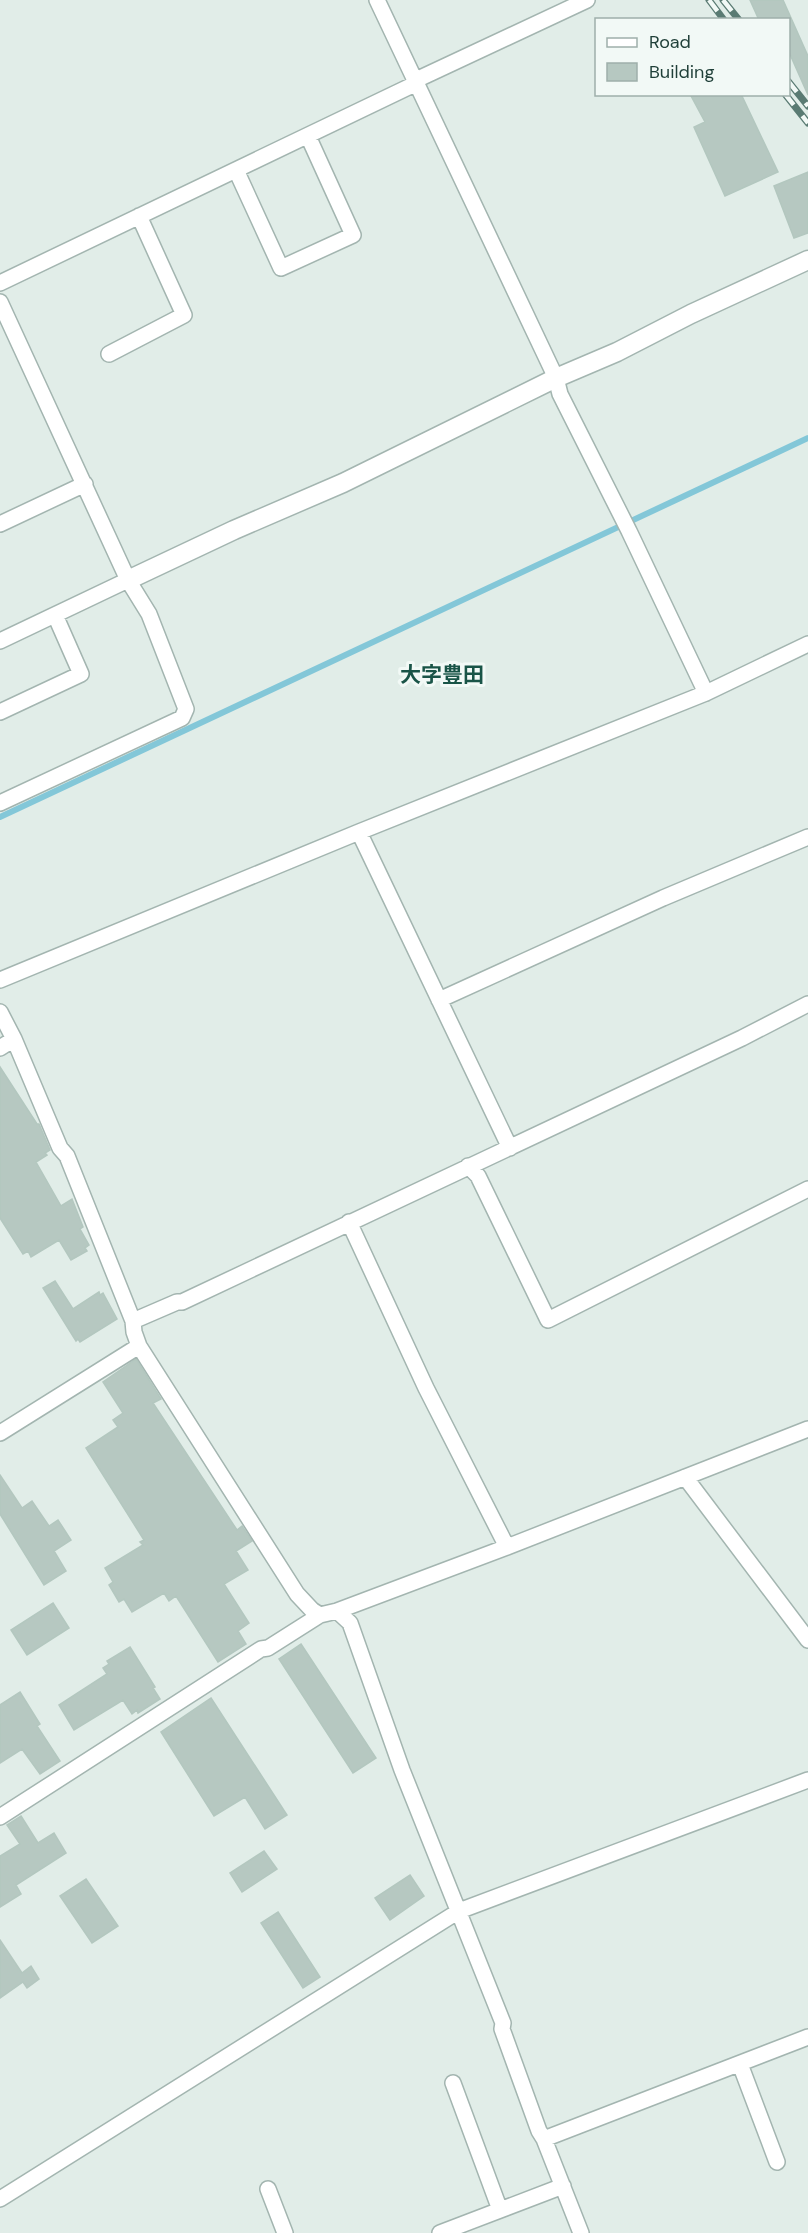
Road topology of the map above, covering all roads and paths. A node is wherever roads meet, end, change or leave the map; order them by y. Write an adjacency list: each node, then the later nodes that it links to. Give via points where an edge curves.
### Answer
1 (377, 0): 3 (street)
2 (587, 0): 3 (street)
3 (417, 82): 4 (street); 11 (street)
4 (308, 136): 5 (street); 5 (street, via 353,235 281,268)
5 (236, 170): 6 (street)
6 (140, 216): 8 (street); 10 (street, via 184,315)
7 (808, 260): 11 (street)
8 (0, 283)
9 (0, 302): 12 (street)
10 (109, 354)
11 (556, 378): 14 (street, via 343,483); 18 (street, via 560,394)
12 (85, 484): 13 (street); 14 (street)
13 (0, 524)
14 (128, 580): 15 (street); 20 (street, via 149,614 186,708 182,718)
15 (55, 615): 16 (street); 19 (street, via 81,674)
16 (0, 641)
17 (808, 644): 18 (street)
18 (706, 693): 21 (street)
19 (0, 712)
20 (0, 803)
21 (359, 832): 23 (street); 24 (street)
22 (808, 837): 24 (street)
23 (0, 980)
24 (439, 1000): 29 (street)
25 (808, 1004): 29 (street)
26 (0, 1012): 27 (street)
27 (14, 1039): 28 (street); 33 (street, via 60,1148 67,1156)
28 (0, 1048)
29 (510, 1148): 30 (street)
30 (468, 1166): 31 (street, via 478,1176 548,1320); 32 (street)
31 (808, 1189)
32 (349, 1222): 33 (street, via 182,1302); 38 (street, via 426,1388)
33 (133, 1321): 34 (street)
34 (139, 1346): 36 (street); 40 (street, via 297,1594)
35 (808, 1429): 37 (street)
36 (0, 1433)
37 (685, 1477): 38 (street); 41 (street)
38 (507, 1547): 39 (street)
39 (337, 1611): 40 (street); 44 (street, via 350,1623 402,1770)
40 (320, 1615): 43 (street, via 268,1648 261,1648)
41 (808, 1640)
42 (808, 1780): 44 (street)
43 (0, 1817)
44 (459, 1911): 48 (street); 52 (street)
45 (808, 2037): 46 (street)
46 (740, 2064): 48 (street); 49 (street)
47 (453, 2083): 53 (street)
48 (544, 2139): 50 (street)
49 (777, 2162)
50 (563, 2186): 53 (street); 56 (street)
51 (268, 2189): 54 (street)
52 (0, 2199)
53 (500, 2210): 55 (street)
54 (285, 2233)
55 (440, 2233)
56 (581, 2233)

